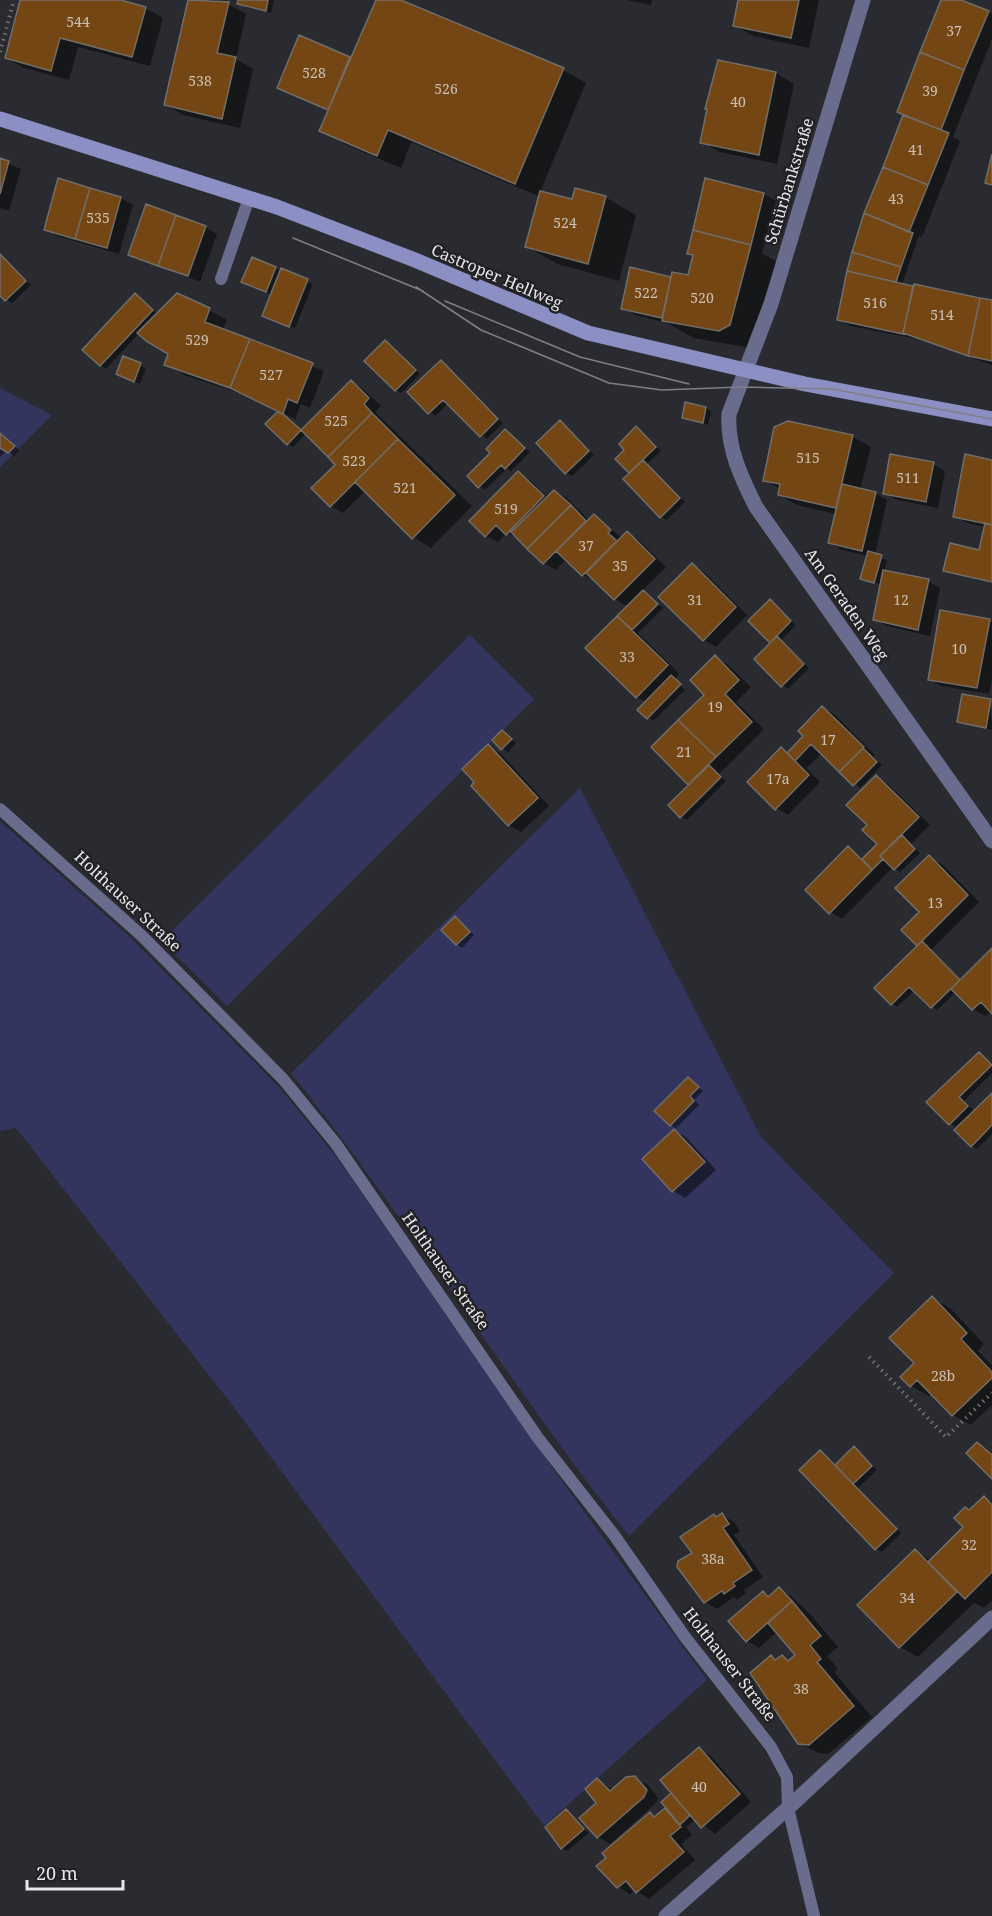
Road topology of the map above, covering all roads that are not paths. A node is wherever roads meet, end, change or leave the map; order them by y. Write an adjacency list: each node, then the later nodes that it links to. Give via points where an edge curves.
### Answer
1 (864, 0): 5 (street, Schürbankstraße)
2 (0, 119): 3 (main road, Castroper Hellweg)
3 (249, 198): 4 (lane); 5 (main road, Castroper Hellweg, via 355,236 588,333)
4 (221, 279)
5 (748, 371): 6 (main road, Castroper Hellweg); 8 (street, Am Geraden Weg, via 729,414 728,432 738,472 756,507)
6 (992, 419)
7 (0, 809): 10 (lane, Holthauser Straße, via 142,936 283,1079 336,1144 538,1437 771,1747 787,1777)
8 (992, 841)
9 (992, 1618): 10 (street)
10 (788, 1808): 11 (street); 12 (lane, Holthauser Straße)
11 (666, 1916)
12 (814, 1916)

